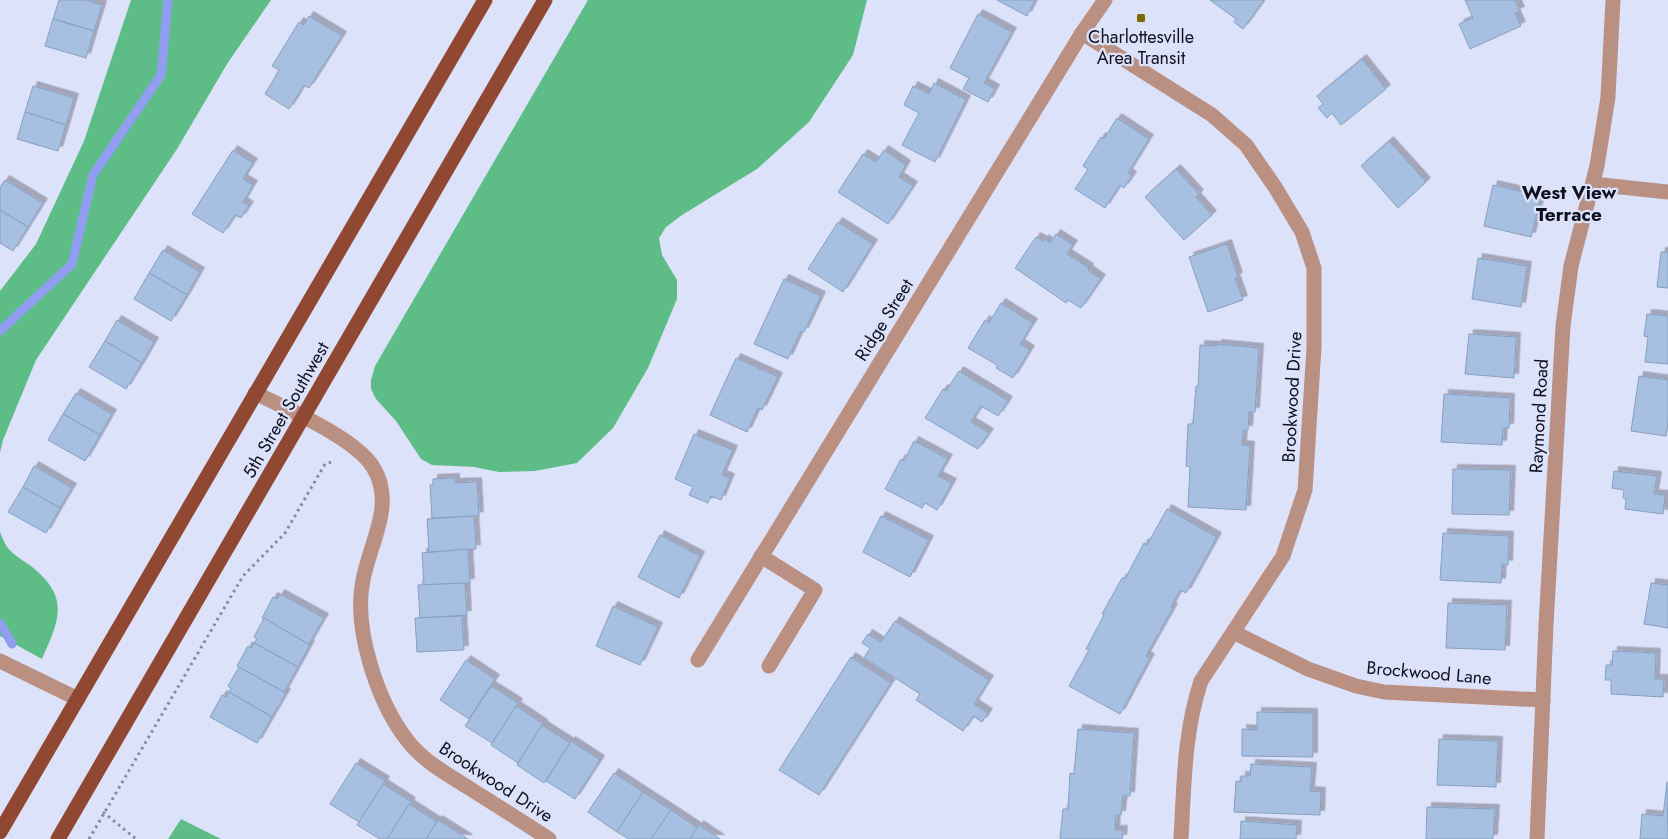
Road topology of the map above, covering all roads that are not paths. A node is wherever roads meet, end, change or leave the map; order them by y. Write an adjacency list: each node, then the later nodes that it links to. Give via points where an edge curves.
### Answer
1 (484, 0): 8 (main road, 5th Street Southwest)
2 (546, 0): 9 (main road, 5th Street Southwest)
3 (1104, 0): 5 (street, Ridge Street)
4 (1613, 0): 6 (street, Raymond Road, via 1608,97)
5 (1082, 33): 10 (street, Ridge Street); 11 (street, Brookwood Drive, via 1212,115 1246,145 1302,232 1314,268 1314,356 1305,490 1283,556)
6 (1593, 184): 7 (street); 16 (street, Raymond Road, via 1571,266 1563,326)
7 (1668, 192)
8 (256, 393): 9 (street, Brookwood Drive); 15 (main road, 5th Street Southwest)
9 (303, 417): 18 (main road, 5th Street Southwest); 19 (street, Brookwood Drive, via 348,443 366,458 383,493 383,510 362,580 362,626 374,678 396,723 408,741 430,763)
10 (761, 556): 12 (street, Ridge Street); 14 (street, via 815,590)
11 (1233, 632): 16 (street, Brockwood Lane, via 1308,669 1356,686 1384,692); 20 (street, Brookwood Drive, via 1201,681 1194,702 1186,744)
12 (698, 660)
13 (0, 661): 15 (street)
14 (769, 666)
15 (78, 699): 17 (main road, 5th Street Southwest)
16 (1543, 700): 21 (street, Raymond Road)
17 (0, 832)
18 (58, 839)
19 (549, 839)
20 (1181, 839)
21 (1537, 839)

